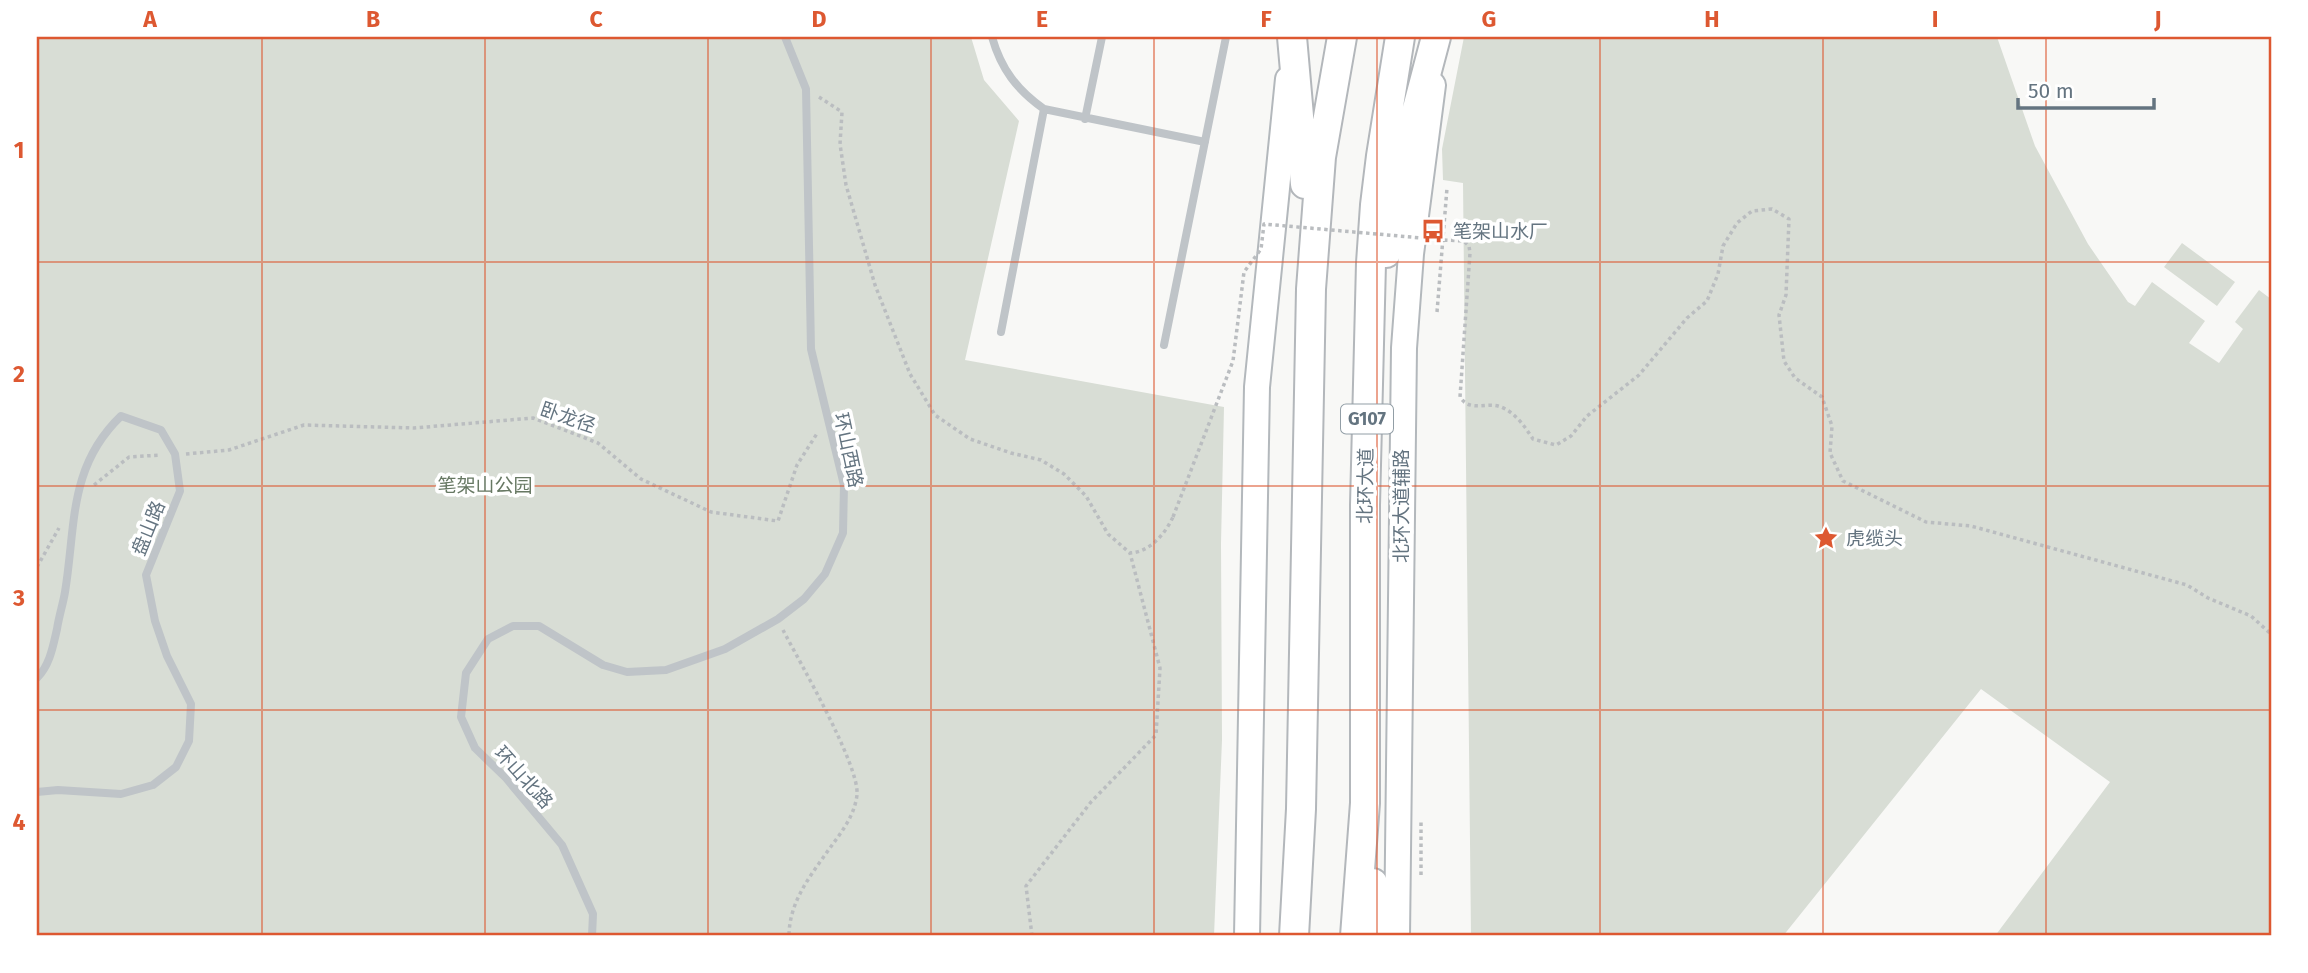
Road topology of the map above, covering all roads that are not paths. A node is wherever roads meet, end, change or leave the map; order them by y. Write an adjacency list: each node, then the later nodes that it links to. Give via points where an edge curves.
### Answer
1 (786, 37): 16 (lane, 环山西路, via 806,89 811,349 844,485 843,533 825,574 804,599 778,619 725,649 666,670 627,673 603,665 539,626 513,626)
2 (992, 37): 9 (lane, via 999,60 1029,98)
3 (1102, 37): 10 (lane)
4 (1226, 37): 11 (lane)
5 (1292, 37): 12 (highway); 21 (main road, via 1257,387)
6 (1342, 37): 12 (highway, via 1321,158)
7 (1400, 37): 15 (highway, 北环大道 / G107, via 1375,205)
8 (1438, 37): 15 (highway, via 1414,120); 25 (main road, 北环大道辅路, via 1404,348)
9 (1044, 109): 10 (lane); 13 (lane)
10 (1085, 119): 11 (lane)
11 (1205, 142): 14 (lane)
12 (1311, 289): 22 (highway, via 1301,809)
13 (1001, 332)
14 (1164, 345)
15 (1368, 360): 19 (highway, 北环大道 / G107)
16 (488, 639): 20 (lane, 环山北路, via 466,673 461,717 475,748 562,845 593,914)
17 (37, 678): 18 (lane, 盘山路, via 45,670 65,592 75,500 89,459 103,433 121,416 161,430 175,454 180,491 146,575 167,656 191,704 189,741 176,767 153,785 121,794)
18 (37, 792)
19 (1365, 803): 23 (highway, 北环大道 / G107); 24 (highway)
20 (592, 936)
21 (1247, 936)
22 (1294, 936)
23 (1355, 936)
24 (1378, 936)
25 (1397, 936)

